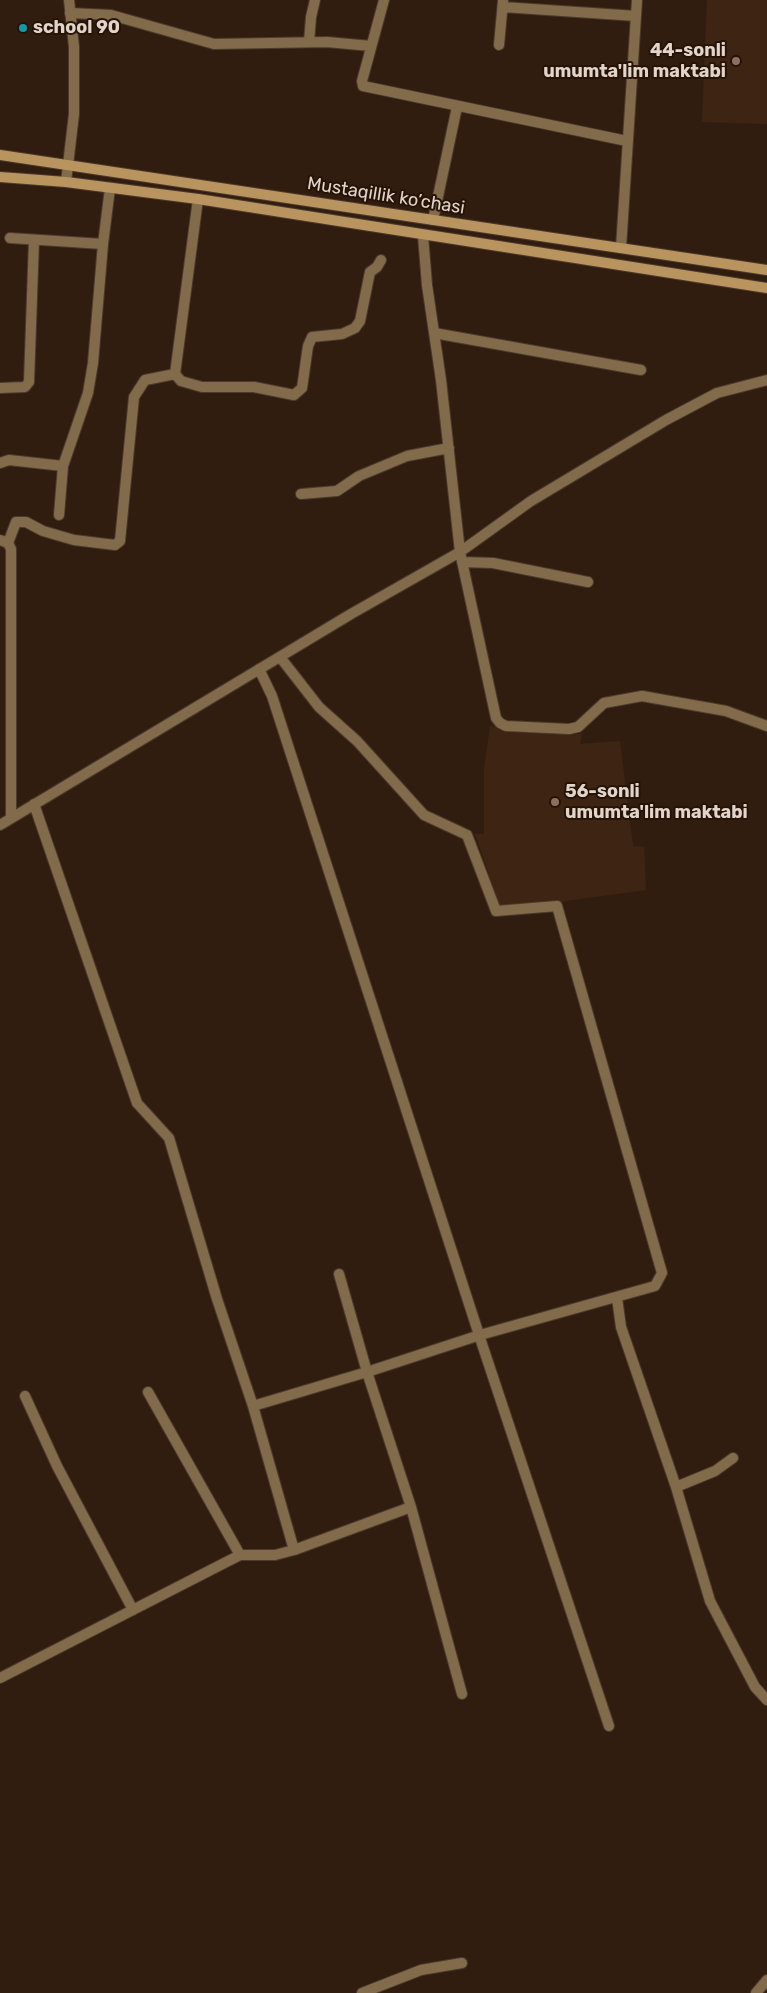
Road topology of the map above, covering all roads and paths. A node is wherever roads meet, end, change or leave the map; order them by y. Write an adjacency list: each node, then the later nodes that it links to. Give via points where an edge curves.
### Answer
1 (69, 0): 6 (street)
2 (315, 0): 8 (street)
3 (384, 0): 10 (street)
4 (637, 0): 7 (street)
5 (503, 3): 7 (street); 9 (street)
6 (70, 13): 8 (street, via 111,15 214,44); 14 (street, via 74,47 74,114)
7 (636, 16): 12 (street)
8 (309, 42): 10 (street)
9 (499, 45)
10 (371, 46): 11 (street, via 363,86)
11 (457, 107): 12 (street); 19 (street)
12 (627, 141): 24 (street)
13 (0, 155): 14 (main road, Mustaqillik ko’chasi)
14 (68, 163): 16 (street); 19 (main road, Mustaqillik ko’chasi)
15 (0, 177): 16 (main road, Mustaqillik ko’chasi)
16 (66, 182): 17 (main road, Mustaqillik ko’chasi)
17 (110, 188): 18 (main road, Mustaqillik ko’chasi); 23 (street)
18 (198, 199): 20 (main road, Mustaqillik ko’chasi); 30 (street)
19 (432, 220): 24 (main road, Mustaqillik ko’chasi)
20 (423, 236): 27 (main road, Mustaqillik ko’chasi); 28 (street)
21 (10, 238): 22 (street)
22 (34, 240): 23 (street); 32 (street, via 29,382 26,387)
23 (103, 244): 35 (street, via 89,385)
24 (621, 248): 26 (main road, Mustaqillik ko’chasi)
25 (381, 260): 30 (street, via 370,272 360,320 355,328 342,334 312,337 302,388 294,396 254,387 202,387 181,381)
26 (767, 270)
27 (767, 288)
28 (434, 333): 29 (street); 33 (street)
29 (641, 370)
30 (175, 374): 38 (street, via 144,380 134,397 120,541 115,545 74,540 16,522)
31 (767, 380): 39 (street, via 717,393 666,420 531,501)
32 (0, 388)
33 (448, 448): 36 (street, via 407,456 359,476 337,491); 39 (street)
34 (0, 463): 35 (street, via 9,460)
35 (63, 466): 37 (street)
36 (301, 494)
37 (59, 515)
38 (4, 542): 45 (street, via 11,548)
39 (461, 557): 40 (street); 41 (street); 43 (street, via 500,724 569,729 578,727 604,703 642,696 726,711)
40 (588, 582)
41 (280, 657): 42 (street); 48 (street, via 320,707 357,740 424,815 466,835 496,911 557,906 662,1273 655,1286)
42 (258, 669): 44 (street); 49 (street, via 272,696)
43 (767, 726)
44 (34, 804): 45 (street); 53 (street, via 137,1103 170,1138)
45 (11, 818): 46 (street)
46 (0, 825)
47 (339, 1274): 50 (street)
48 (617, 1298): 49 (street); 55 (street, via 621,1327)
49 (480, 1335): 50 (street); 63 (street)
50 (367, 1372): 53 (street); 56 (street)
51 (148, 1392): 58 (street)
52 (25, 1396): 59 (street, via 57,1466)
53 (253, 1406): 57 (street)
54 (733, 1458): 55 (street, via 715,1471)
55 (676, 1487): 62 (street, via 710,1601 755,1687)
56 (411, 1507): 57 (street); 61 (street)
57 (294, 1550): 58 (street, via 275,1555)
58 (240, 1555): 59 (street)
59 (133, 1610): 60 (street)
60 (0, 1678)
61 (462, 1694)
62 (767, 1700)
63 (609, 1726)
64 (462, 1962): 66 (street, via 421,1970)
65 (767, 1980): 67 (street)
66 (362, 1993)
67 (756, 1993)

